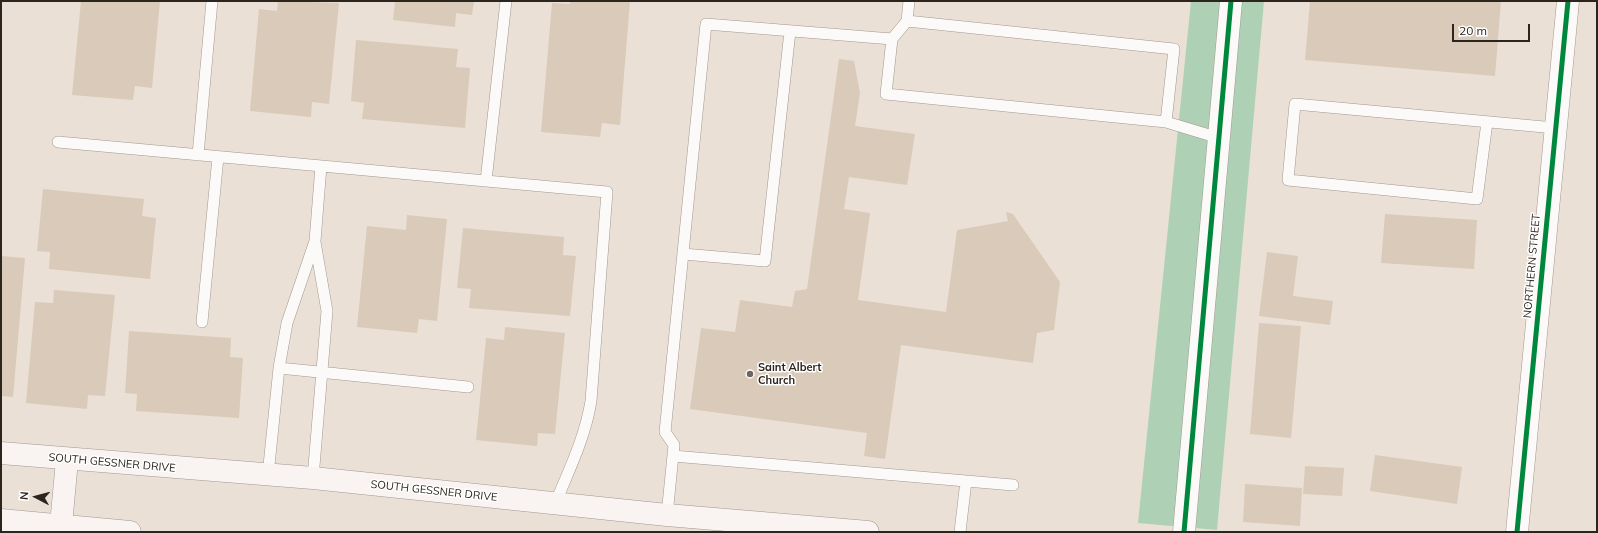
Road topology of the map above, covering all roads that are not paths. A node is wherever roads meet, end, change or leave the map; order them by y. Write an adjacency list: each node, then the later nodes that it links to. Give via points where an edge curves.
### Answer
1 (212, 1): 14 (lane)
2 (506, 1): 17 (lane)
3 (909, 1): 6 (lane)
4 (1231, 1): 12 (street)
5 (1568, 1): 11 (street, NORTHERN STREET)
6 (907, 21): 8 (lane); 9 (lane, via 1174,49)
7 (790, 31): 8 (lane); 19 (lane, via 765,261); 19 (lane, via 706,24)
8 (892, 39): 9 (lane, via 886,94)
9 (1166, 122): 12 (lane)
10 (1487, 122): 10 (lane, via 1295,104 1288,180 1477,199); 11 (lane)
11 (1555, 128): 39 (street, NORTHERN STREET)
12 (1219, 138): 38 (street)
13 (58, 142): 14 (lane)
14 (198, 155): 15 (lane)
15 (218, 157): 16 (lane); 20 (lane)
16 (321, 166): 17 (lane); 18 (lane)
17 (486, 181): 31 (lane, via 607,192 589,416 581,445)
18 (314, 241): 21 (lane, via 287,323); 22 (lane, via 327,311)
19 (683, 254): 25 (lane, via 665,432 674,445)
20 (202, 322)
21 (279, 368): 22 (lane); 27 (lane)
22 (323, 373): 23 (lane); 28 (lane)
23 (468, 388)
24 (1, 453): 26 (main road, SOUTH GESSNER DRIVE)
25 (673, 456): 29 (lane); 33 (lane)
26 (67, 460): 27 (main road, SOUTH GESSNER DRIVE); 34 (main road)
27 (268, 475): 28 (main road, SOUTH GESSNER DRIVE)
28 (313, 478): 31 (main road, SOUTH GESSNER DRIVE)
29 (966, 481): 30 (lane); 37 (lane)
30 (1013, 485)
31 (555, 504): 33 (main road, SOUTH GESSNER DRIVE)
32 (1, 520): 34 (main road)
33 (666, 524): 36 (main road, SOUTH GESSNER DRIVE)
34 (60, 528): 35 (main road)
35 (130, 532)
36 (868, 532)
37 (960, 532)
38 (1184, 532)
39 (1517, 532)

